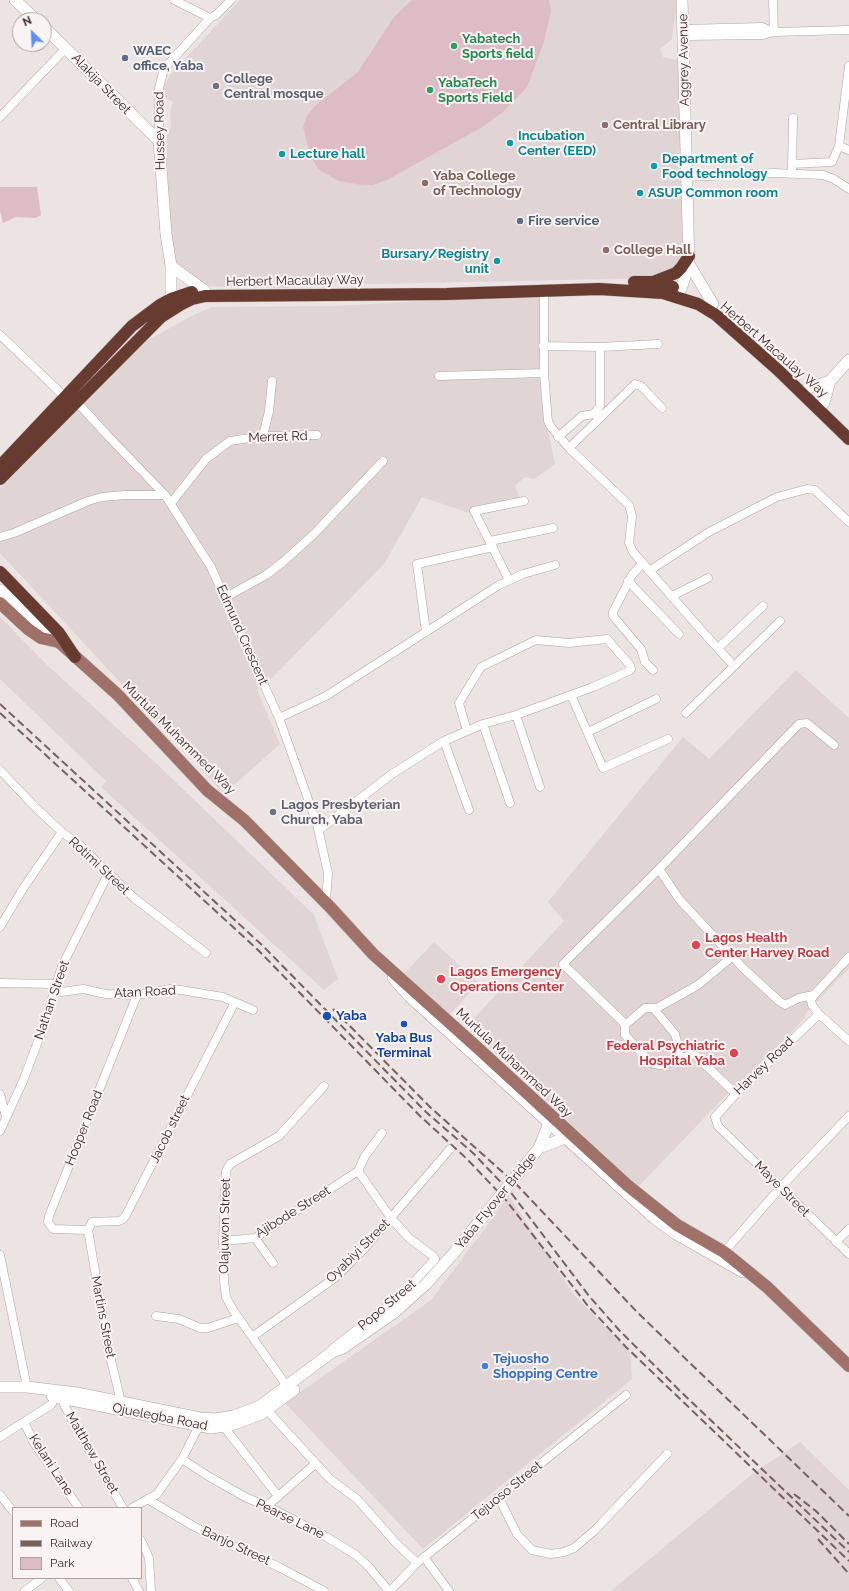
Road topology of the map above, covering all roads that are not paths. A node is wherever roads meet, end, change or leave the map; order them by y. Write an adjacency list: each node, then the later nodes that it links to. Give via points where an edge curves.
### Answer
1 (15, 0): 6 (main road)
2 (174, 0): 7 (street)
3 (231, 0): 7 (street, Hussey Road)
4 (682, 0): 10 (main road, Aggrey Avenue)
5 (773, 0): 9 (street)
6 (28, 12)
7 (210, 18): 16 (street, Hussey Road, via 164,70 159,88)
8 (849, 30): 9 (street)
9 (774, 32): 10 (street, via 762,27)
10 (684, 33): 21 (main road, Aggrey Avenue)
11 (52, 35): 12 (main road, Alakija Street)
12 (66, 48): 14 (street); 16 (main road, Alakija Street)
13 (849, 66): 17 (street)
14 (0, 117)
15 (793, 118): 19 (street)
16 (159, 141): 24 (main road, Hussey Road)
17 (839, 146): 18 (street); 19 (street, via 832,162)
18 (849, 150)
19 (792, 164): 20 (street)
20 (792, 174): 21 (street); 22 (street, via 823,175)
21 (686, 177): 23 (main road, Aggrey Avenue)
22 (849, 189)
23 (689, 260): 25 (highway, via 676,272); 26 (main road); 30 (main road)
24 (171, 266): 28 (main road); 29 (main road, Hussey Road)
25 (653, 282): 26 (highway, Herbert Macaulay Way); 28 (highway, Herbert Macaulay Way)
26 (681, 289): 30 (highway, Herbert Macaulay Way)
27 (544, 290): 33 (street); 42 (highway, Herbert Macaulay Way, via 447,294 205,296 192,299 161,317); 49 (highway, Herbert Macaulay Way, via 645,290 663,292 698,304 716,316 778,370)
28 (205, 292): 29 (highway, Herbert Macaulay Way, via 197,291)
29 (171, 299): 41 (highway, Herbert Macaulay Way, via 150,311 132,326)
30 (713, 304): 40 (highway, Herbert Macaulay Way)
31 (0, 335): 41 (street)
32 (658, 344): 34 (street)
33 (544, 346): 34 (street); 36 (street)
34 (600, 347): 48 (street, via 600,406 594,414 582,416)
35 (849, 360): 39 (main road)
36 (544, 373): 37 (street); 48 (street, via 548,421)
37 (440, 376)
38 (272, 381): 47 (street, via 269,412)
39 (830, 381): 40 (main road); 43 (main road)
40 (808, 388): 43 (highway, Herbert Macaulay Way)
41 (65, 397): 52 (highway, Herbert Macaulay Way)
42 (77, 402): 53 (highway, Herbert Macaulay Way); 54 (street, Edmund Crescent)
43 (824, 403): 45 (highway, Herbert Macaulay Way)
44 (662, 408): 50 (street, via 641,386 635,384)
45 (849, 430)
46 (316, 435): 47 (street, Merret Rd)
47 (263, 436): 56 (street, Merret Rd, via 230,441 218,448)
48 (558, 437): 50 (street)
49 (849, 439)
50 (569, 448): 61 (street, via 629,505 632,516 628,543)
51 (383, 461): 70 (street, via 314,534 283,562 261,578)
52 (0, 466)
53 (0, 479)
54 (165, 495): 56 (street, Edmund Crescent); 59 (street, via 102,497)
55 (524, 502): 60 (street, via 474,511)
56 (171, 503): 70 (street, Edmund Crescent, via 211,566)
57 (849, 522): 63 (street, via 815,490 807,489 777,497 723,525)
58 (553, 528): 60 (street)
59 (0, 537)
60 (492, 544): 66 (street); 74 (street, via 417,564)
61 (643, 563): 63 (street); 67 (street)
62 (555, 564): 66 (street)
63 (649, 571): 69 (street)
64 (0, 572): 78 (highway, via 59,633)
65 (708, 578): 69 (street)
66 (509, 580): 74 (street)
67 (628, 581): 75 (street); 80 (street, via 614,608 613,616 641,649 644,660)
68 (0, 590): 76 (main road)
69 (672, 596): 77 (street)
70 (226, 597): 85 (street, Edmund Crescent)
71 (0, 603): 76 (main road, via 41,638)
72 (763, 606): 77 (street)
73 (780, 621): 79 (street)
74 (426, 632): 85 (street, via 326,696)
75 (679, 634)
76 (59, 642): 78 (main road, Murtula Muhammed Way)
77 (718, 648): 79 (street)
78 (75, 657): 100 (main road, Murtula Muhammed Way, via 118,695 207,790 244,820)
79 (734, 666): 83 (street)
80 (653, 670)
81 (571, 696): 84 (street); 87 (street, via 631,669 607,639 569,643 536,640 484,665 459,703); 88 (street)
82 (656, 699): 88 (street)
83 (686, 713)
84 (516, 715): 86 (street); 93 (street)
85 (279, 718): 96 (street, Edmund Crescent)
86 (483, 724): 87 (street); 94 (street)
87 (466, 731): 90 (street)
88 (588, 732): 89 (street, via 604,768)
89 (668, 739)
90 (444, 741): 95 (street); 96 (street, via 392,774)
91 (834, 746): 98 (street, via 807,723 799,724)
92 (0, 770): 97 (street, Rotimi Street)
93 (540, 787)
94 (510, 803)
95 (469, 810)
96 (319, 830): 100 (street, Edmund Crescent, via 328,874 326,901)
97 (62, 832): 99 (street, Rotimi Street); 101 (street)
98 (659, 869): 104 (street, via 679,899); 115 (street, via 563,964)
99 (109, 872): 102 (street, Rotimi Street, via 134,898); 107 (street, Nathan Street, via 69,950)
100 (330, 907): 103 (main road, Murtula Muhammed Way)
101 (0, 927)
102 (206, 953)
103 (372, 954): 124 (main road, via 410,997); 138 (main road, Murtula Muhammed Way, via 627,1185 677,1225)
104 (733, 956): 110 (street, via 785,1005 799,998); 112 (street, via 698,985)
105 (849, 957): 110 (street)
106 (0, 983): 107 (street)
107 (56, 984): 108 (street, Nathan Street)
108 (54, 993): 109 (street, Atan Road, via 83,990); 122 (street, Nathan Street, via 23,1081)
109 (137, 995): 111 (street, Atan Road, via 170,989 209,994); 134 (street, Hooper Road, via 49,1216 48,1222 53,1229)
110 (814, 995): 114 (street, via 812,1005)
111 (234, 1002): 113 (street, Atan Road); 134 (street, Jacob street, via 126,1216 119,1221 92,1222)
112 (654, 1009): 115 (street, via 645,1008); 117 (street, via 675,1034)
113 (253, 1010)
114 (819, 1014): 116 (street); 120 (street, Harvey Road)
115 (625, 1025): 117 (street, via 626,1035 650,1063 660,1065)
116 (849, 1041)
117 (679, 1059): 120 (street, via 694,1054)
118 (324, 1086): 136 (street, Olajuwon Street, via 279,1136 230,1164 226,1171)
119 (0, 1094): 122 (street)
120 (736, 1094): 123 (street, Harvey Road, via 715,1117)
121 (849, 1116): 131 (street)
122 (6, 1117): 125 (street, Nathan Street)
123 (716, 1121): 131 (street, Maye Street)
124 (549, 1123): 127 (main road); 128 (main road, Yaba Flyover Bridge)
125 (0, 1131)
126 (382, 1133): 130 (street, via 364,1156)
127 (565, 1138): 128 (main road, Yaba Flyover Bridge); 144 (main road, via 676,1234)
128 (539, 1148): 139 (main road, Yaba Flyover Bridge, bridge)
129 (450, 1149): 132 (street, Oyabiyi Street)
130 (358, 1171): 132 (street, Popo Street); 135 (street, Ajibode Street)
131 (780, 1188): 137 (street, Maye Street); 138 (street)
132 (391, 1218): 147 (street, Oyabiyi Street, via 336,1277); 149 (street, Popo Street, via 409,1238 435,1260 404,1293)
133 (849, 1229): 137 (street)
134 (88, 1230): 157 (street, Martins Street, via 109,1352)
135 (255, 1238): 136 (street, Ajibode Street); 142 (street)
136 (223, 1241): 146 (street, Olajuwon Street, via 226,1297)
137 (836, 1242): 140 (street, Maye Street)
138 (724, 1252): 144 (main road, Murtula Muhammed Way)
139 (453, 1254): 148 (main road, Ojuelegba Road, via 426,1284 395,1312)
140 (849, 1254)
141 (0, 1255): 143 (street)
142 (272, 1263)
143 (2, 1277): 152 (street)
144 (767, 1287): 150 (main road, Murtula Muhammed Way)
145 (156, 1316): 146 (street, via 178,1319 200,1328 208,1328)
146 (238, 1318): 147 (street, Olajuwon Street)
147 (252, 1337): 153 (street, Olajuwon Street)
148 (347, 1346): 149 (main road, Ojuelegba Road, via 332,1352); 153 (main road, Ojuelegba Road, via 338,1357)
149 (319, 1362): 153 (main road, Ojuelegba Road)
150 (849, 1366)
151 (0, 1387): 152 (main road, Ojuelegba Road)
152 (27, 1387): 157 (main road, Ojuelegba Road)
153 (289, 1389): 157 (main road, Ojuelegba Road, via 257,1408 215,1419); 158 (main road, Ojuelegba Road)
154 (0, 1393): 156 (main road, Ojuelegba Road)
155 (626, 1395): 168 (street, Tejuoso Street)
156 (59, 1398): 159 (street); 160 (main road, Ojuelegba Road); 172 (street, Matthew Street)
157 (121, 1402)
158 (267, 1410): 161 (main road, Ojuelegba Road, via 245,1421); 165 (street)
159 (24, 1422): 162 (street); 171 (street, Kelani Lane, via 34,1443)
160 (199, 1426): 161 (main road, Ojuelegba Road); 164 (street)
161 (224, 1427): 167 (street)
162 (0, 1436)
163 (666, 1454): 168 (street, via 594,1531 574,1548 564,1552 552,1554 532,1550 517,1534)
164 (182, 1459): 169 (street, via 157,1494); 170 (street, Pearse Lane, via 208,1476)
165 (315, 1464): 167 (street); 177 (street, via 357,1499)
166 (0, 1496): 174 (street)
167 (278, 1496): 170 (street)
168 (499, 1498): 176 (street, Tejuoso Street)
169 (149, 1500): 173 (street); 185 (street, Banjo Street, via 195,1527)
170 (267, 1506): 186 (street, Pearse Lane, via 356,1555)
171 (77, 1507)
172 (122, 1507)
173 (134, 1507)
174 (12, 1510)
175 (142, 1542): 184 (street, via 149,1558)
176 (424, 1557): 177 (street, Tejuoso Street); 187 (street)
177 (417, 1563): 186 (street, Tejuoso Street)
178 (41, 1579): 181 (street)
179 (60, 1579): 182 (street)
180 (133, 1579): 183 (street)
181 (25, 1591)
182 (70, 1591)
183 (139, 1591)
184 (152, 1591)
185 (324, 1591)
186 (389, 1591)
187 (449, 1591)

